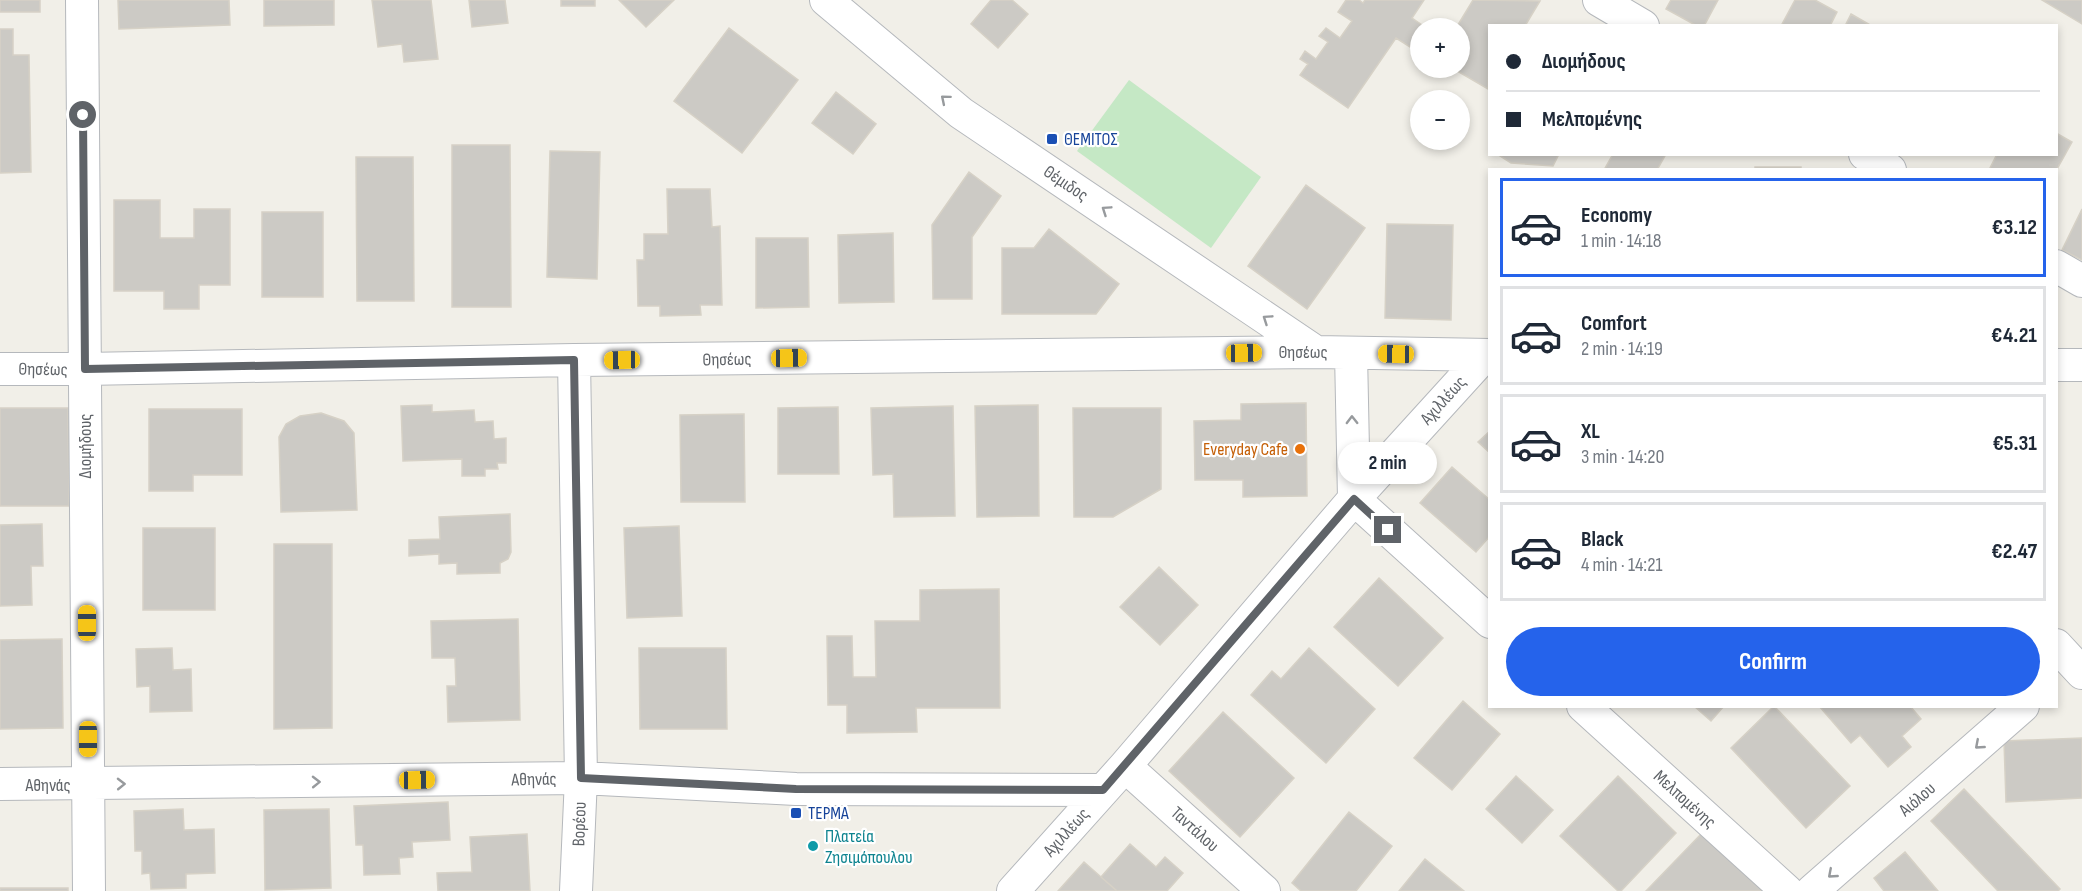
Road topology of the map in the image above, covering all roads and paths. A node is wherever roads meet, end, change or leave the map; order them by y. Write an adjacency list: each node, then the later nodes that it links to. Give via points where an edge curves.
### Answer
1 (82, 0): 16 (street, Διομήδους)
2 (826, 0): 9 (street, Θέμιδος, one-way to 2, via 961,112)
3 (1599, 0): 4 (street)
4 (1640, 24)
5 (1868, 156): 6 (street)
6 (1887, 168)
7 (2058, 267): 8 (street)
8 (2082, 281)
9 (1316, 352): 10 (street, Θησέως); 12 (street, Θησέως)
10 (1351, 353): 11 (street, Θησέως); 17 (street, one-way to 10)
11 (1487, 355): 17 (street, Αχιλλέως)
12 (574, 360): 16 (street, Θησέως); 22 (street, Βορέου)
13 (2058, 364): 14 (street)
14 (2082, 365)
15 (0, 369): 16 (street, Θησέως)
16 (85, 369): 24 (street, Διομήδους)
17 (1354, 499): 18 (street); 21 (street, Αχιλλέως)
18 (1488, 620)
19 (1585, 708): 30 (street, Μελπομένης)
20 (2021, 708): 31 (street, Αιόλου, one-way to 31)
21 (1125, 766): 25 (street, Αχιλλέως); 29 (street, Ταντάλου)
22 (581, 778): 24 (street, Αθηνάς, one-way to 22); 25 (street, Αθηνάς, via 796,789); 26 (street, Βορέου)
23 (0, 784): 24 (street, Αθηνάς)
24 (88, 785): 27 (street, Διομήδους)
25 (1103, 790): 28 (street, Αχιλλέως)
26 (577, 890)
27 (89, 891)
28 (1013, 891)
29 (1264, 891)
30 (1787, 891)
31 (1812, 891)

